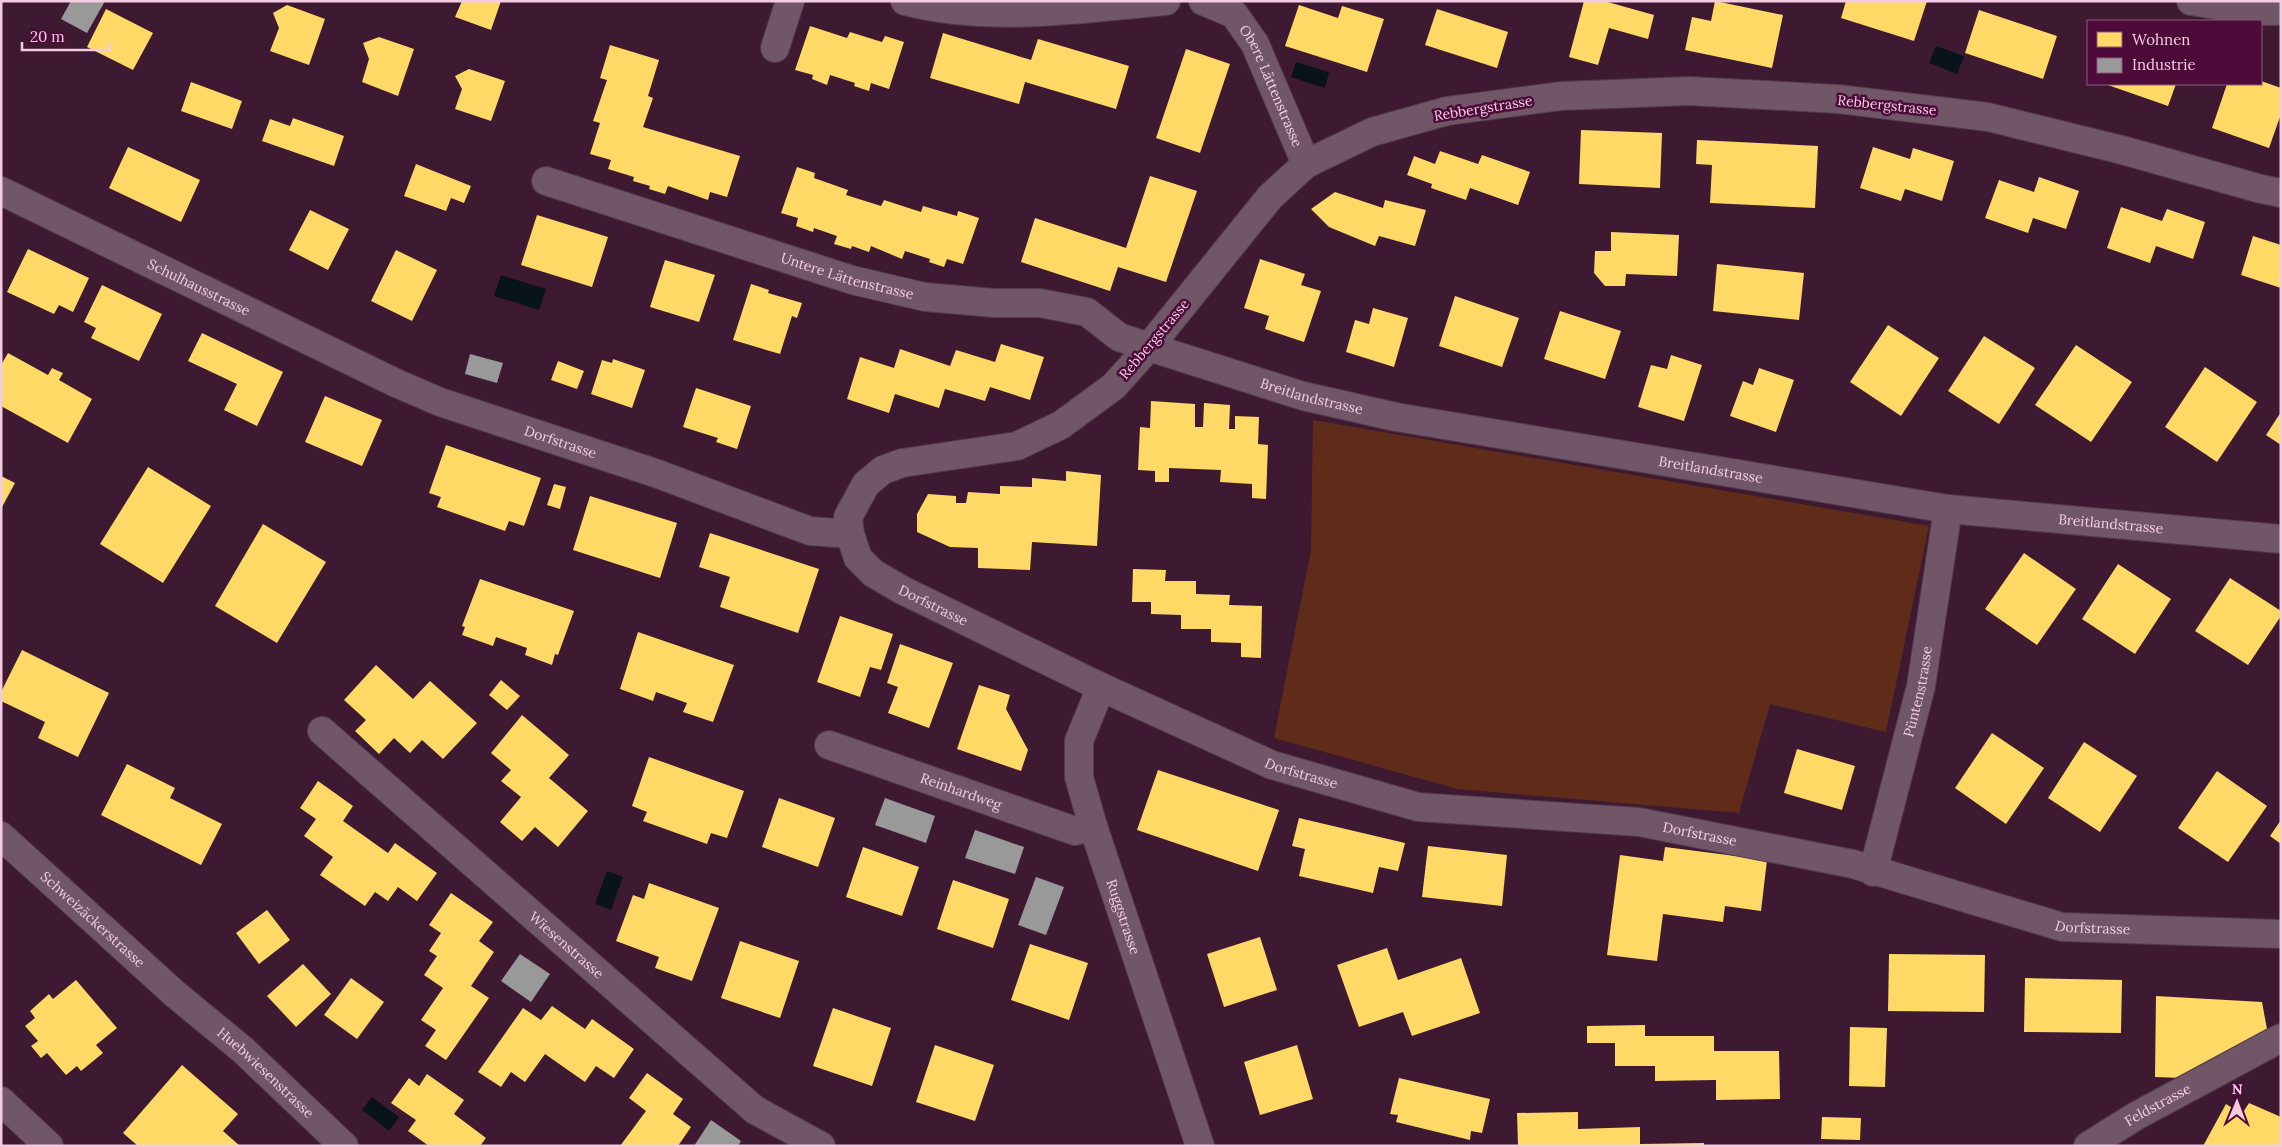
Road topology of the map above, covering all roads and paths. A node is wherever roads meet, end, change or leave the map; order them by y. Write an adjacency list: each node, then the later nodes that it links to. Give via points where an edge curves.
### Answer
1 (790, 1): 7 (street)
2 (905, 1): 3 (street, via 955,11 1004,13)
3 (1166, 1)
4 (1203, 1): 8 (street, Obere Lättenstrasse, via 1234,14 1255,44)
5 (2191, 1): 6 (street, via 2251,11)
6 (2281, 11)
7 (775, 48)
8 (1306, 164): 11 (street, Rebbergstrasse, via 1372,132 1447,110 1561,96 1689,91 1838,99 1988,116); 12 (street, Rebbergstrasse, via 1270,196)
9 (546, 181): 12 (street, Untere Lättenstrasse, via 852,280 925,297 1040,303 1087,312 1119,337)
10 (1, 191): 13 (street, Schulhausstrasse)
11 (2281, 193)
12 (1149, 347): 14 (street, Breitlandstrasse, via 1303,396 1396,418); 15 (street, Rebbergstrasse, via 1114,386 1061,425 1017,446 902,463 883,470 866,484 856,498 848,516)
13 (396, 383): 15 (street, Dorfstrasse, via 440,402 658,474 810,531)
14 (1948, 509): 16 (street, Breitlandstrasse); 22 (street, Püntenstrasse, via 1921,686)
15 (850, 534): 17 (street, Dorfstrasse, via 858,558 873,573)
16 (2281, 539)
17 (1100, 687): 20 (street, Ruggstrasse, via 1079,741 1079,778); 22 (street, Dorfstrasse, via 1272,765 1418,807 1639,822 1853,864)
18 (322, 731): 30 (street, Wiesenstrasse, via 755,1110)
19 (828, 745): 20 (street, Reinhardweg, via 1076,831)
20 (1093, 826): 27 (street, Ruggstrasse)
21 (1, 836): 24 (street, Schweizäckerstrasse)
22 (1873, 872): 23 (street, Dorfstrasse, via 2062,927)
23 (2281, 934)
24 (184, 1002): 29 (street, Huebwiesenstrasse, via 243,1050)
25 (2281, 1038): 31 (street, Feldstrasse, via 2136,1116)
26 (1, 1101): 28 (street)
27 (1197, 1145)
28 (49, 1146)
29 (344, 1146)
30 (821, 1146)
31 (2088, 1146)

